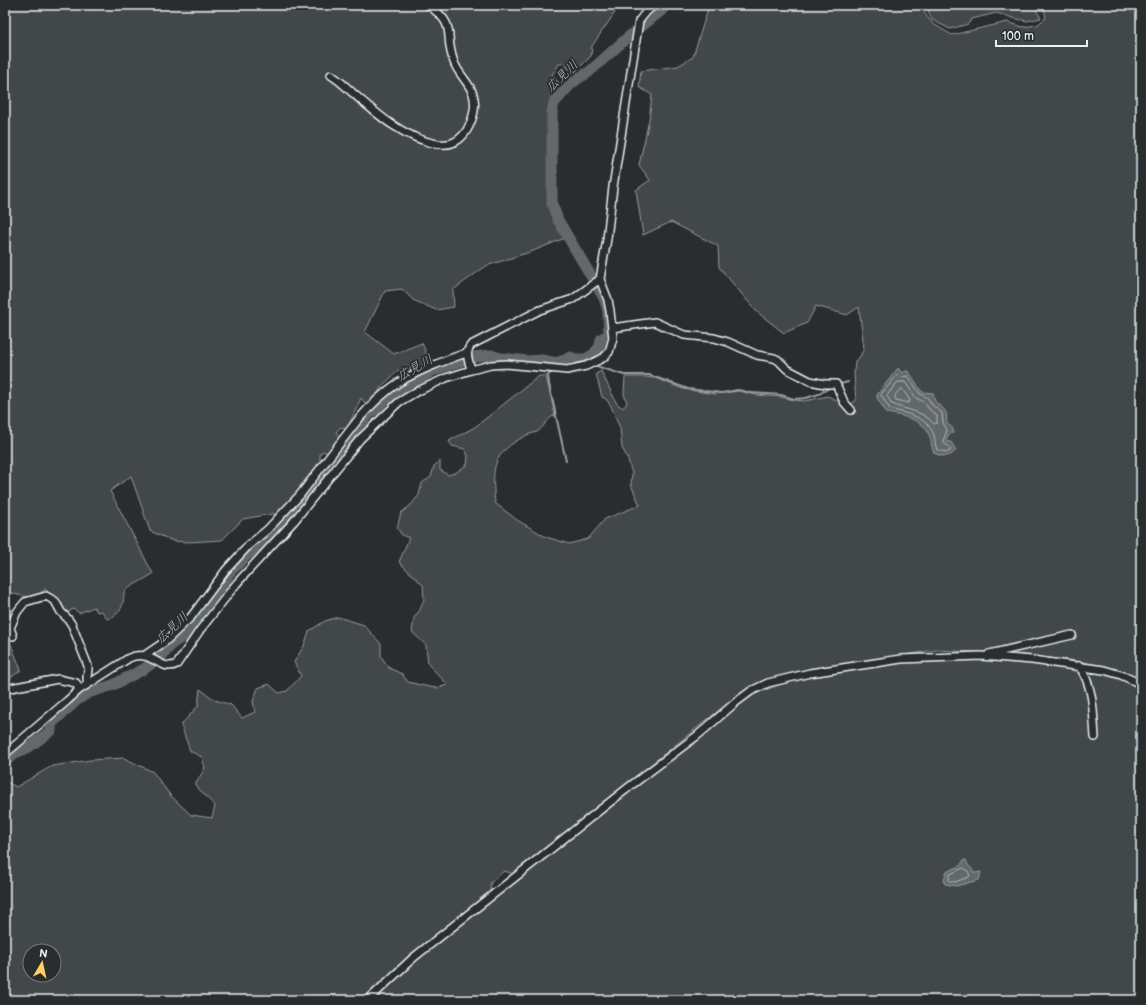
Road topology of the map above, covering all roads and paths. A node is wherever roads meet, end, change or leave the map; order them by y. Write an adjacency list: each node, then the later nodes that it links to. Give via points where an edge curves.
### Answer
1 (428, 5): 3 (street, via 447,23 454,62 473,94 474,110 471,121 460,138 446,144 408,134)
2 (654, 5): 4 (street, via 639,21 607,239)
3 (331, 75)
4 (598, 280): 5 (street, via 608,300); 6 (street, via 573,299 540,310 486,336 468,348)
5 (612, 328): 7 (street, via 613,338 609,352 603,358 586,366 567,370 507,364); 8 (street, via 655,322 684,336 714,338 728,342 757,355 774,358 787,369 810,381 837,386 844,402)
6 (467, 354): 7 (street); 11 (street, via 415,374 367,409 300,495 226,570 191,617 166,641)
7 (471, 368): 11 (street, via 407,397 369,430 294,521 226,595 177,664 162,664)
8 (851, 410)
9 (1072, 635): 12 (street)
10 (13, 636): 14 (street, via 10,628 21,605 46,596 50,597 72,625 89,669 86,679)
11 (145, 656): 14 (street, via 130,658)
12 (981, 656): 13 (street); 20 (street, via 901,659 855,665 804,674 768,683 751,691 698,736 628,787 413,958)
13 (1079, 666): 15 (street, via 1104,670); 18 (street, via 1091,692)
14 (88, 684): 17 (street)
15 (1141, 684)
16 (5, 689): 17 (street, via 58,679 76,683)
17 (78, 690): 19 (street)
18 (1095, 737)
19 (5, 754)
20 (368, 1000)

